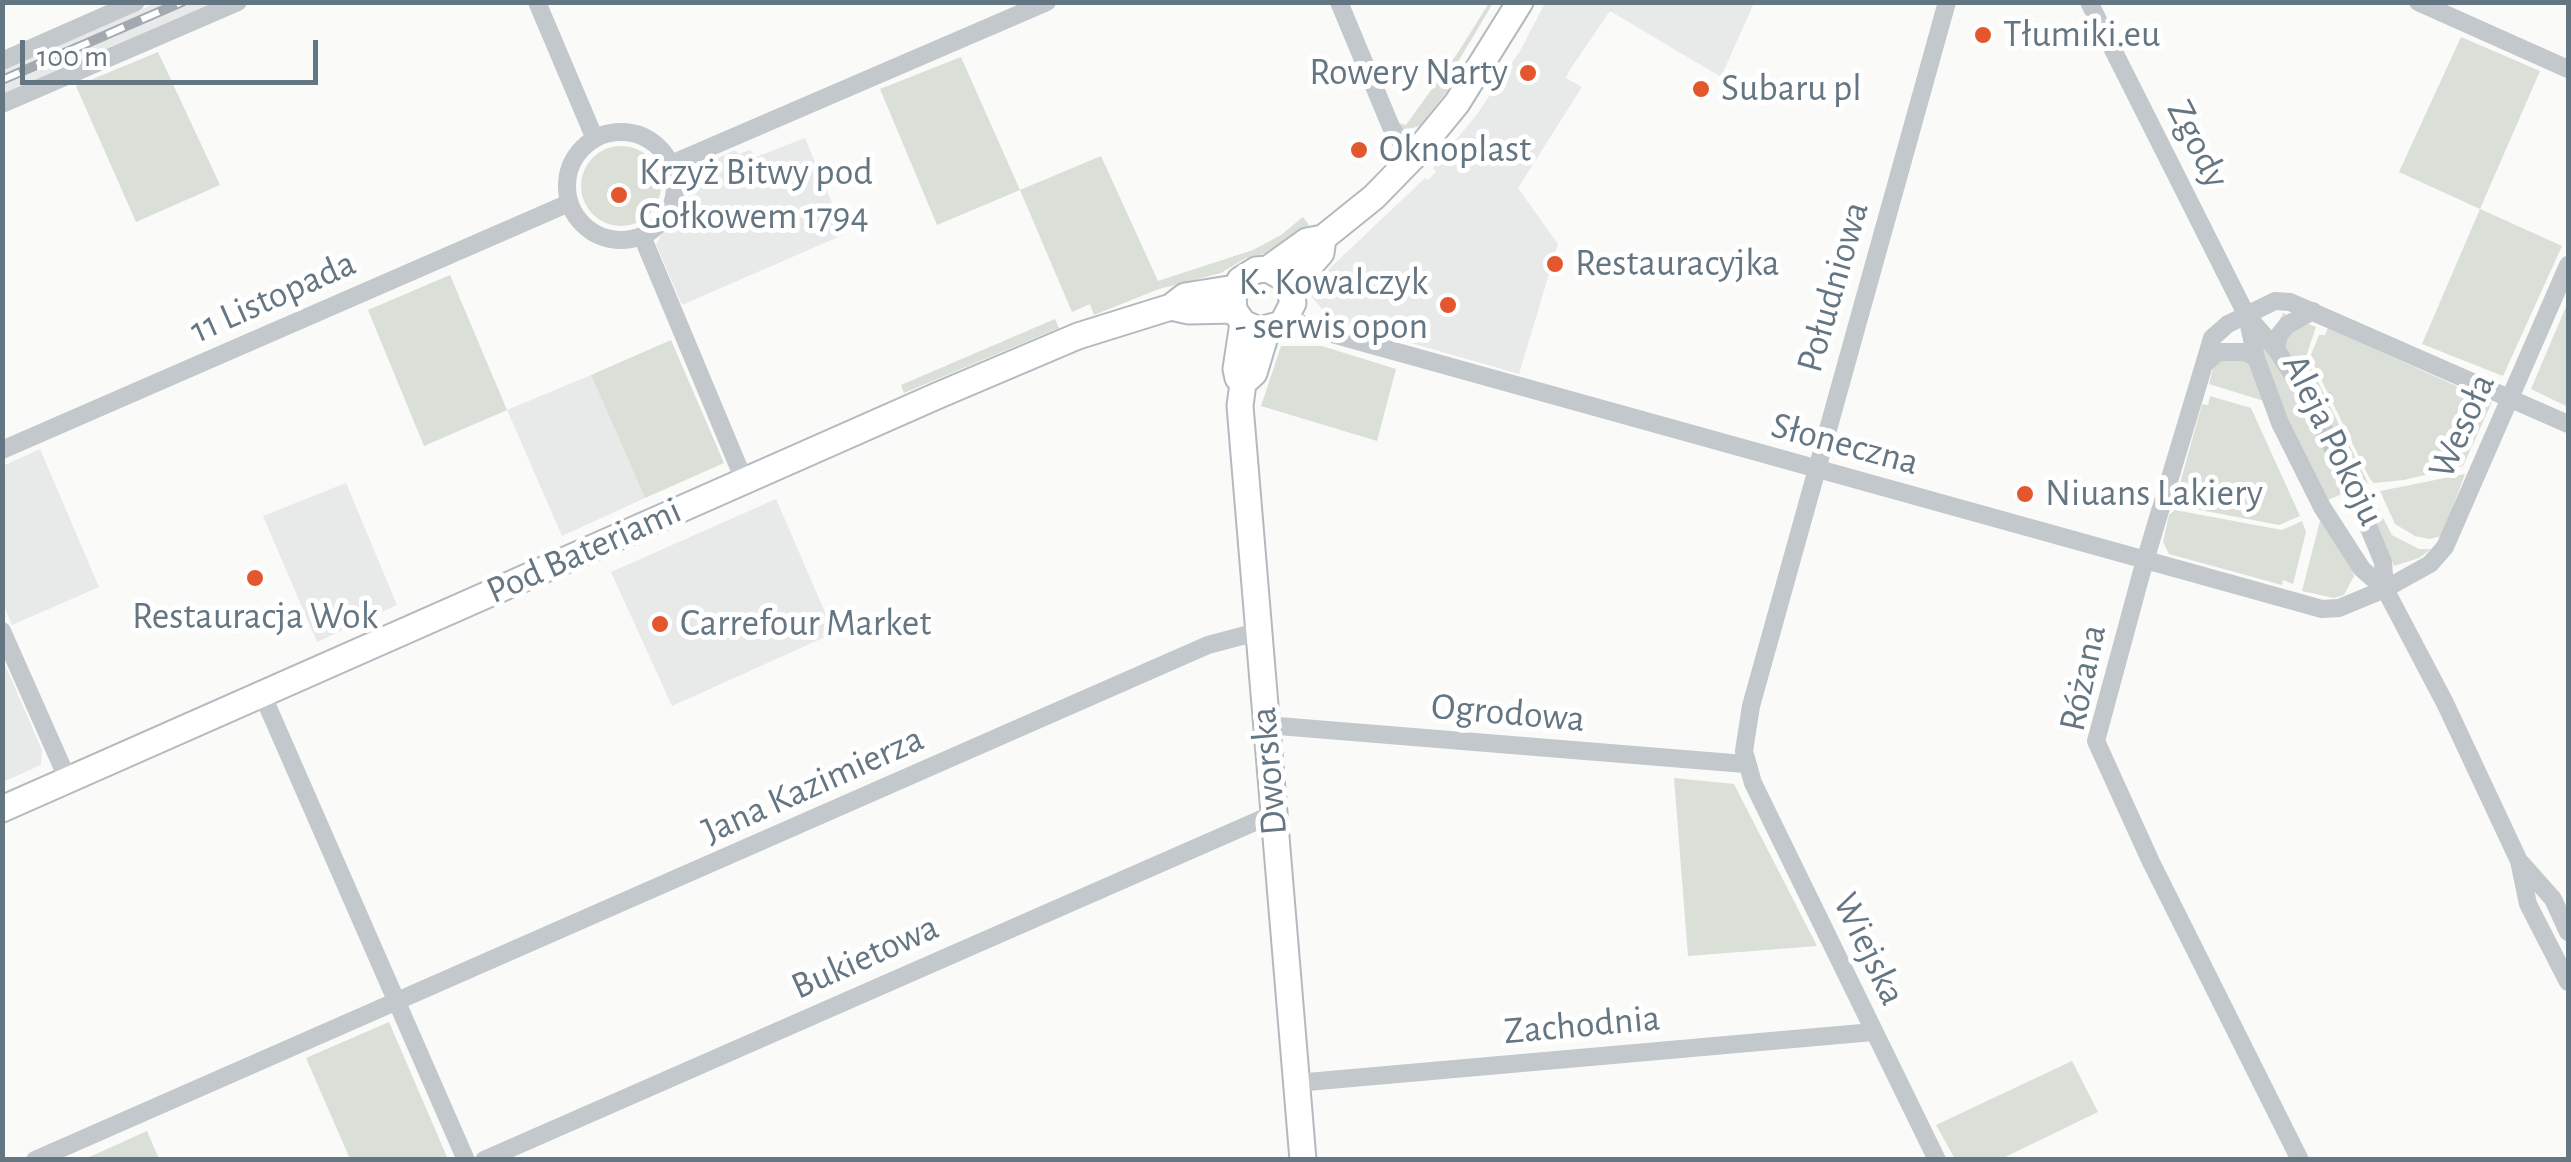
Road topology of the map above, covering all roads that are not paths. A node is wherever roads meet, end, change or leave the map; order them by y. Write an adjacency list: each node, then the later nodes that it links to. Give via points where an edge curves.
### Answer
1 (136, 2): 10 (street)
2 (238, 2): 12 (street)
3 (537, 2): 13 (street)
4 (1047, 2): 15 (street)
5 (1339, 2): 14 (street, via 1390,127)
6 (1520, 2): 14 (street, Pod Bateriami, via 1468,86)
7 (1947, 2): 31 (street, Południowa)
8 (2089, 2): 24 (street, Zgody)
9 (2418, 2): 11 (street)
10 (2, 61)
11 (2568, 68)
12 (2, 104)
13 (595, 139): 15 (street, via 637,134); 16 (street, via 576,156 567,180)
14 (1412, 158): 18 (street, Pod Bateriami)
15 (671, 164): 17 (street, via 673,203)
16 (570, 203): 17 (street, via 592,232 608,239); 30 (street, 11 Listopada)
17 (642, 236): 32 (street)
18 (1324, 238): 20 (street, Pod Bateriami, via 1307,241); 21 (street, Pod Bateriami, via 1321,254)
19 (2568, 265): 28 (street, Wesoła)
20 (1268, 269): 21 (street); 23 (street, Pod Bateriami, via 1247,274)
21 (1291, 287): 23 (street, via 1294,303)
22 (2313, 311): 24 (street, via 2282,300); 25 (street, via 2287,325); 28 (street)
23 (1254, 314): 31 (street, Słoneczna); 32 (street, Pod Bateriami, via 1171,307 1078,336); 36 (street, Dworska, via 1236,369 1243,383)
24 (2246, 316): 25 (street, Aleja Pokoju); 26 (street, Aleja Pokoju); 27 (street, Różana, via 2216,332)
25 (2276, 349): 34 (street, Aleja Pokoju, via 2354,492 2383,562)
26 (2256, 358): 27 (street, via 2218,352); 34 (street, Aleja Pokoju, via 2322,508 2362,569)
27 (2200, 373): 33 (street, Różana)
28 (2510, 396): 29 (street); 34 (street, Wesoła, via 2445,547 2430,564)
29 (2568, 424)
30 (2, 450)
31 (1816, 470): 33 (street, Słoneczna); 39 (street, Południowa, via 1751,706)
32 (744, 480): 37 (street, Pod Bateriami)
33 (2146, 559): 34 (street, Słoneczna, via 2322,609); 54 (street, Różana, via 2096,741)
34 (2386, 588): 43 (street, Aleja Pokoju)
35 (2, 631): 40 (street)
36 (1257, 632): 38 (street, Dworska); 46 (street, Jana Kazimierza, via 1208,645)
37 (262, 696): 40 (street, Pod Bateriami); 46 (street)
38 (1266, 726): 39 (street, Ogrodowa); 42 (street, Dworska)
39 (1746, 764): 47 (street, Wiejska)
40 (68, 780): 41 (street, Pod Bateriami)
41 (2, 809)
42 (1273, 814): 48 (street, Dworska); 51 (street, Bukietowa)
43 (2519, 861): 44 (street, Aleja Pokoju, via 2553,899); 45 (street, Aleja Pokoju, via 2528,904)
44 (2568, 932)
45 (2568, 982)
46 (397, 1002): 49 (street, Jana Kazimierza); 50 (street)
47 (1873, 1032): 48 (street, Zachodnia); 53 (street, Wiejska)
48 (1296, 1083): 52 (street, Dworska)
49 (36, 1160)
50 (466, 1160)
51 (484, 1160)
52 (1303, 1160)
53 (1937, 1160)
54 (2300, 1160)

